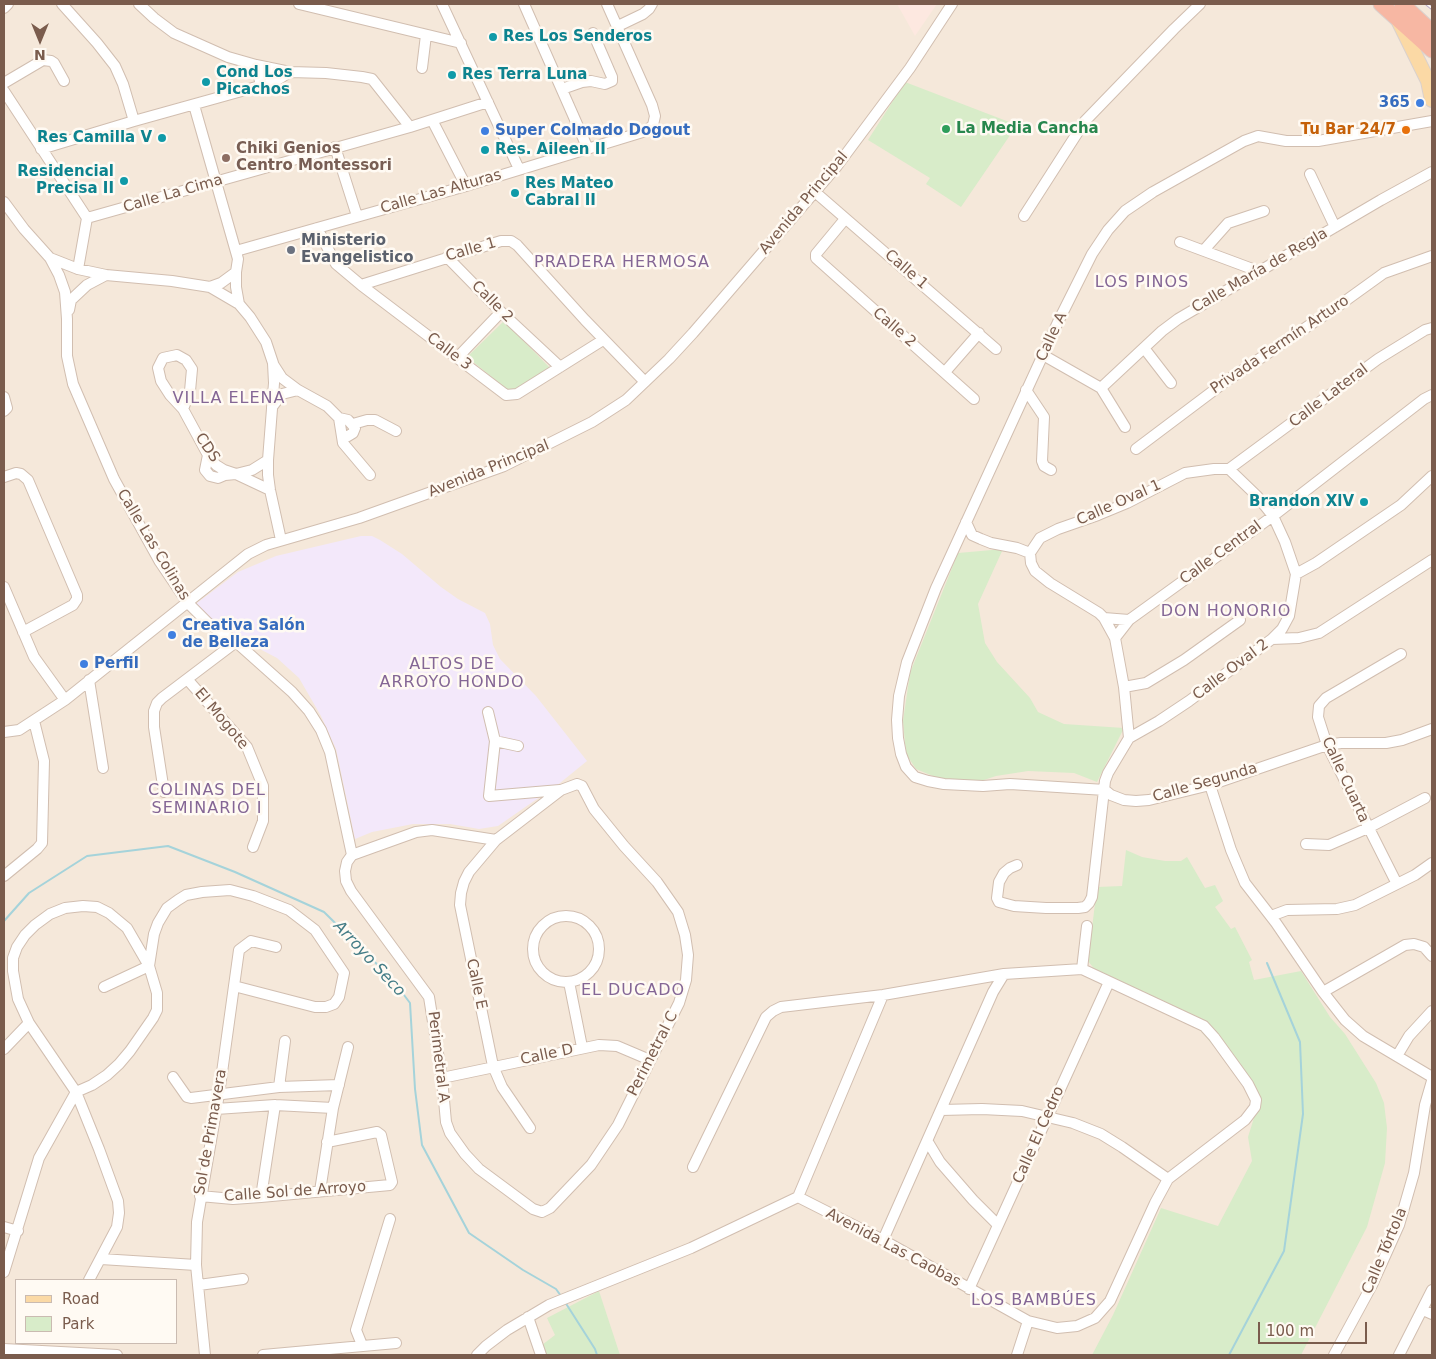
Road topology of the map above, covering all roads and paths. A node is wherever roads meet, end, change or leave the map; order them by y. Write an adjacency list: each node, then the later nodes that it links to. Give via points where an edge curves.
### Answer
1 (8, 4): 14 (street)
2 (62, 4): 37 (street, via 115,66 124,84)
3 (139, 4): 23 (street, via 174,33)
4 (299, 4): 20 (street)
5 (442, 4): 21 (street)
6 (524, 4): 30 (street)
7 (608, 4): 17 (street)
8 (652, 4): 17 (street, via 643,14)
9 (952, 4): 47 (street, Avenida Principal, via 910,68)
10 (1200, 4): 51 (street, via 1086,121)
11 (1381, 4): 16 (highway)
12 (1402, 4): 15 (highway)
13 (1414, 4): 15 (main road)
14 (4, 8)
15 (1419, 21): 18 (highway)
16 (1399, 22): 22 (highway); 26 (main road)
17 (618, 26): 41 (street, Calle Las Alturas, via 655,116 646,132)
18 (1432, 32)
19 (594, 33): 30 (street, via 612,81 605,84 582,82)
20 (426, 35): 21 (street); 24 (street)
21 (461, 44): 33 (street)
22 (1432, 50)
23 (256, 65): 25 (street); 29 (street)
24 (422, 68)
25 (290, 72): 29 (street); 38 (street, via 372,79)
26 (1430, 77): 32 (main road)
27 (64, 81): 28 (street, via 54,63 43,60)
28 (4, 83)
29 (261, 86): 34 (street)
30 (562, 90): 41 (street)
31 (4, 91): 40 (street)
32 (1432, 100)
33 (488, 102): 35 (street, Calle La Cima); 42 (street)
34 (194, 105): 37 (street); 45 (street)
35 (432, 120): 38 (street, Calle La Cima); 46 (street)
36 (1432, 120): 76 (street, Calle A, via 1318,141 1286,141 1258,136 1153,192 1125,211 1108,230 1092,254)
37 (134, 121): 40 (street)
38 (410, 127): 39 (street, Calle La Cima)
39 (335, 147): 45 (street, Calle La Cima); 50 (street)
40 (41, 149): 52 (street)
41 (588, 149): 42 (street, Calle Las Alturas)
42 (519, 169): 46 (street, Calle Las Alturas)
43 (1432, 172): 54 (street, Calle María de Regla)
44 (1310, 174): 54 (street)
45 (215, 182): 52 (street, Calle La Cima); 57 (street)
46 (466, 186): 50 (street, Calle Las Alturas)
47 (815, 192): 53 (street, Calle 1); 81 (street, Avenida Principal, via 693,333)
48 (4, 203): 61 (street, Calle Las Colinas)
49 (1264, 212): 58 (street, via 1228,223)
50 (357, 216): 55 (street, Calle Las Alturas)
51 (1024, 216)
52 (87, 218): 62 (street)
53 (845, 218): 72 (street, Calle 1); 80 (street, Calle 2, via 816,258)
54 (1335, 227): 63 (street, Calle María de Regla)
55 (317, 228): 57 (street, Calle Las Alturas); 66 (street, Calle 3, via 336,264)
56 (1180, 242): 58 (street)
57 (236, 250): 64 (street)
58 (1204, 250): 63 (street)
59 (1432, 256): 99 (street, Privada Fermín Arturo, via 1384,273 1225,382)
60 (447, 257): 66 (street, Calle 1); 69 (street, Calle 2); 73 (street, Calle 1, via 510,241)
61 (50, 258): 62 (street); 70 (street, Calle Las Colinas, via 64,292)
62 (78, 269): 65 (street)
63 (1258, 271): 74 (street, Calle María de Regla, via 1178,319)
64 (236, 272): 67 (street); 68 (street)
65 (106, 275): 67 (street); 70 (street, via 87,285 71,300)
66 (361, 285): 77 (street, Calle 3)
67 (210, 287): 68 (street)
68 (240, 304): 78 (street, via 266,342)
69 (501, 312): 77 (street); 79 (street, Calle 2)
70 (67, 319): 115 (street, Calle Las Colinas, via 68,356 81,405 114,479 160,562)
71 (1432, 328): 101 (street, Calle Lateral, via 1378,359)
72 (979, 333): 75 (street, Calle 1); 80 (street)
73 (603, 340): 79 (street, Calle 3); 81 (street, Calle 1)
74 (1144, 348): 82 (street); 83 (street, Calle María de Regla)
75 (996, 349)
76 (1043, 355): 83 (street); 85 (street, Calle A)
77 (457, 358): 79 (street, Calle 3, via 511,396)
78 (273, 363): 84 (street, via 282,378); 91 (street)
79 (560, 366)
80 (945, 372): 90 (street, Calle 2)
81 (645, 382): 110 (street, Avenida Principal, via 626,400 592,422 504,466 368,515)
82 (1171, 383)
83 (1101, 388): 96 (street)
84 (298, 390): 91 (street, via 282,394); 94 (street, via 327,406)
85 (1026, 390): 102 (street, via 1044,417 1042,461); 109 (street, Calle A)
86 (190, 391): 87 (street); 87 (street, CDS, via 192,369 177,355 163,358 158,368 161,381); 92 (street, CDS)
87 (170, 395): 92 (street, CDS)
88 (1432, 395): 108 (street, Calle Central)
89 (4, 397): 93 (street)
90 (974, 398)
91 (272, 406): 100 (street)
92 (183, 409): 103 (street, CDS, via 208,455 205,470 218,478)
93 (5, 410)
94 (339, 418): 95 (street); 98 (street)
95 (353, 424): 97 (street, via 375,420); 98 (street, via 353,433)
96 (1125, 426)
97 (396, 432)
98 (343, 439): 104 (street)
99 (1136, 449)
100 (268, 460): 103 (street, CDS, via 252,470); 107 (street)
101 (1229, 469): 108 (street); 111 (street, Calle Oval 1, via 1185,473 1128,503 1040,538)
102 (1051, 470)
103 (236, 474): 107 (street)
104 (370, 475)
105 (1432, 476): 113 (street, via 1401,505)
106 (4, 477): 119 (street, via 16,473 28,480 77,595 73,605)
107 (270, 490): 110 (street)
108 (1273, 516): 113 (street, Calle Oval 2); 117 (street, Calle Central)
109 (966, 522): 111 (street, via 972,534 981,539); 137 (street, Calle A, via 907,662 899,696 900,746 906,767)
110 (281, 540): 115 (street, Avenida Principal, via 248,554)
111 (1030, 553): 116 (street, via 1035,571)
112 (1432, 560): 121 (street, via 1319,633)
113 (1296, 574): 121 (street, Calle Oval 2, via 1289,616)
114 (4, 587): 119 (street)
115 (187, 602): 122 (street, Calle Las Colinas, via 208,623); 125 (street, Avenida Principal)
116 (1104, 618): 117 (street); 120 (street)
117 (1129, 620): 120 (street, Calle Central)
118 (1240, 620): 126 (street, via 1146,683)
119 (23, 632): 127 (street, via 34,657)
120 (1115, 638): 126 (street)
121 (1272, 639): 132 (street, Calle Oval 2, via 1189,701)
122 (236, 642): 124 (street); 147 (street, Calle Las Colinas, via 292,692 310,711 321,730 330,752)
123 (1402, 654): 134 (street, Calle Cuarta, via 1326,698 1319,706 1318,717)
124 (187, 679): 141 (street, via 162,698 154,711); 146 (street, El Mogote, via 247,748 263,786 263,821)
125 (89, 680): 127 (street, Avenida Principal); 136 (street)
126 (1124, 687): 132 (street)
127 (65, 700): 129 (street, Avenida Principal)
128 (488, 712): 133 (street)
129 (34, 721): 131 (street, Avenida Principal, via 19,730); 150 (street, via 44,761 42,843 38,850)
130 (1432, 729): 134 (street, Calle Segunda, via 1402,740)
131 (4, 732)
132 (1129, 738): 140 (street, via 1108,773)
133 (495, 741): 135 (street); 139 (street, via 489,796)
134 (1327, 745): 138 (street, Calle Segunda); 143 (street, Calle Cuarta)
135 (518, 746)
136 (103, 768)
137 (915, 776): 140 (street, Calle Segunda, via 944,784)
138 (1210, 785): 140 (street, Calle Segunda, via 1149,800 1124,800); 152 (street, via 1245,883)
139 (561, 790): 144 (street, Calle E); 174 (street, Perimetral C, via 577,784 582,786 594,808 678,912 688,955 686,980 679,1004)
140 (1105, 790): 149 (street, via 1090,903 1085,907 1014,906 999,902 998,882 1004,873)
141 (164, 792)
142 (1424, 798): 143 (street)
143 (1368, 828): 145 (street, via 1329,845); 151 (street, Calle Cuarta)
144 (496, 840): 147 (street, via 432,830 416,832); 175 (street, Calle E, via 466,877 460,893)
145 (1306, 844)
146 (253, 847)
147 (352, 855): 178 (street, Perimetral A, via 344,871 351,891 429,998)
148 (1432, 863): 151 (street)
149 (1017, 865)
150 (4, 876)
151 (1397, 884): 152 (street, via 1355,905 1337,909 1287,910)
152 (1271, 916): 165 (street)
153 (1087, 926): 157 (street)
154 (276, 947): 162 (street, Sol de Primavera, via 251,941 239,950)
155 (1432, 956): 165 (street, via 1424,947 1405,945)
156 (149, 966): 162 (street, via 154,934 167,908 186,896 230,890 289,910 315,930 344,973 339,998 326,1007); 163 (street); 168 (street, via 127,928 109,913 83,906 50,914 25,935 13,958 15,991); 182 (street, via 158,1001 153,1018 130,1051 107,1075)
157 (1082, 969): 158 (street, Avenida Las Caobas); 161 (street, Avenida Las Caobas)
158 (1004, 974): 159 (street, Avenida Las Caobas); 164 (street)
159 (982, 978): 164 (street); 166 (street, Avenida Las Caobas)
160 (569, 982): 160 (street, via 549,978 536,964 533,954 536,935 545,924 568,916 578,918 594,930 599,949 594,968 587,975); 171 (street)
161 (1109, 982): 188 (street, Calle El Cedro); 193 (street, Avenida Las Caobas, via 1210,1030 1256,1100 1256,1107 1245,1120)
162 (234, 986): 183 (street, Sol de Primavera)
163 (104, 987)
164 (993, 992): 187 (street)
165 (1323, 992): 173 (street, via 1345,1020 1363,1036)
166 (883, 995): 192 (street, Avenida Las Caobas, via 781,1007 766,1016); 197 (street)
167 (1432, 1011): 173 (street, via 1409,1036)
168 (29, 1023): 172 (street); 182 (street)
169 (285, 1041): 181 (street)
170 (348, 1047): 180 (street)
171 (582, 1047): 174 (street, Calle D, via 599,1044 617,1046); 175 (street, Calle D)
172 (4, 1049)
173 (1397, 1056): 177 (street)
174 (650, 1060): 198 (street, Perimetral C, via 618,1125 591,1166 550,1208)
175 (493, 1066): 178 (street, Calle D); 189 (street, Calle E, via 502,1087)
176 (173, 1077): 183 (street, via 189,1098)
177 (1432, 1077)
178 (442, 1078): 198 (street, Perimetral A, via 446,1122 465,1154 479,1169 533,1209)
179 (1432, 1081): 226 (street, Calle Tórtola, via 1424,1104 1414,1174 1399,1225 1372,1285)
180 (339, 1084): 181 (street); 185 (street)
181 (279, 1087): 183 (street)
182 (76, 1092): 202 (street, via 39,1158); 204 (street, via 100,1149 120,1213)
183 (219, 1094): 186 (street, Sol de Primavera)
184 (275, 1105): 185 (street); 186 (street); 196 (street)
185 (333, 1108): 190 (street)
186 (216, 1109): 195 (street, Sol de Primavera)
187 (942, 1110): 188 (street, via 1006,1110); 191 (street)
188 (1048, 1116): 193 (street, via 1101,1134); 200 (street, Calle El Cedro)
189 (530, 1128)
190 (327, 1142): 194 (street); 194 (street, Calle Sol de Arroyo, via 378,1132 392,1179 390,1185)
191 (928, 1142): 200 (street, via 940,1162); 203 (street)
192 (694, 1167)
193 (1168, 1179): 214 (street, Avenida Las Caobas, via 1110,1301 1096,1318 1077,1326 1058,1328)
194 (320, 1191): 196 (street, Calle Sol de Arroyo)
195 (200, 1196): 196 (street, Calle Sol de Arroyo); 205 (street, Sol de Primavera)
196 (262, 1197)
197 (798, 1197): 203 (street, Avenida Las Caobas); 213 (street, via 691,1248 549,1305)
198 (542, 1212)
199 (390, 1219): 216 (street, via 356,1330)
200 (998, 1225): 210 (street, Calle El Cedro)
201 (4, 1227): 202 (street)
202 (18, 1231): 206 (street)
203 (883, 1240): 210 (street, Avenida Las Caobas)
204 (101, 1260): 205 (street); 207 (street)
205 (196, 1266): 209 (street, Sol de Primavera)
206 (4, 1272)
207 (91, 1279)
208 (243, 1279): 209 (street)
209 (198, 1285): 221 (street, Sol de Primavera)
210 (969, 1289): 214 (street, Avenida Las Caobas)
211 (1432, 1290): 212 (street)
212 (1428, 1312): 227 (street)
213 (528, 1317): 223 (street); 224 (street)
214 (1028, 1321): 225 (street)
215 (396, 1343): 216 (street)
216 (362, 1346): 219 (street)
217 (52, 1347): 218 (street); 220 (street)
218 (4, 1349)
219 (334, 1352): 222 (street)
220 (117, 1355)
221 (205, 1355)
222 (263, 1355)
223 (477, 1355)
224 (541, 1355)
225 (1018, 1355)
226 (1334, 1355)
227 (1398, 1355)

